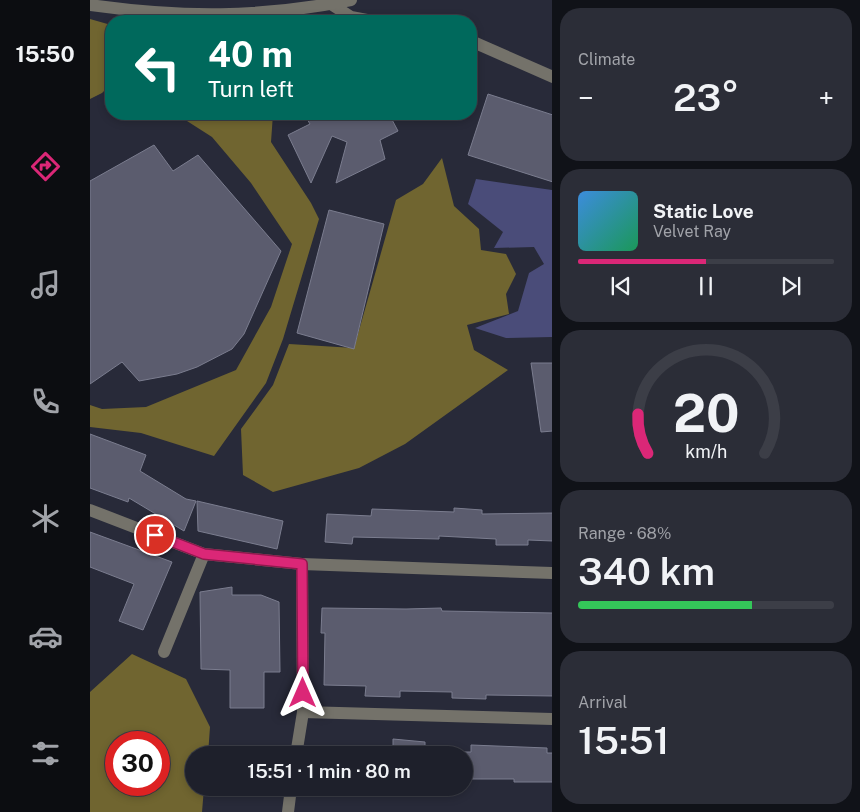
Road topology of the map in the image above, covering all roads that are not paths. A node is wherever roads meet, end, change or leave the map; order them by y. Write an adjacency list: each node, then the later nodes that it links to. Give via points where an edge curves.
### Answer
1 (351, 0): 2 (street)
2 (331, 4): 5 (street, via 282,12); 6 (street)
3 (90, 5): 4 (street)
4 (191, 15)
5 (230, 15)
6 (349, 15)
7 (477, 44): 8 (street)
8 (552, 77)
9 (90, 510): 10 (street)
10 (204, 554): 11 (street); 13 (street)
11 (302, 564): 12 (street); 14 (street)
12 (552, 573)
13 (164, 652)
14 (303, 712): 15 (street); 16 (street)
15 (552, 719)
16 (297, 746)
17 (290, 796): 18 (street)
18 (288, 812)

